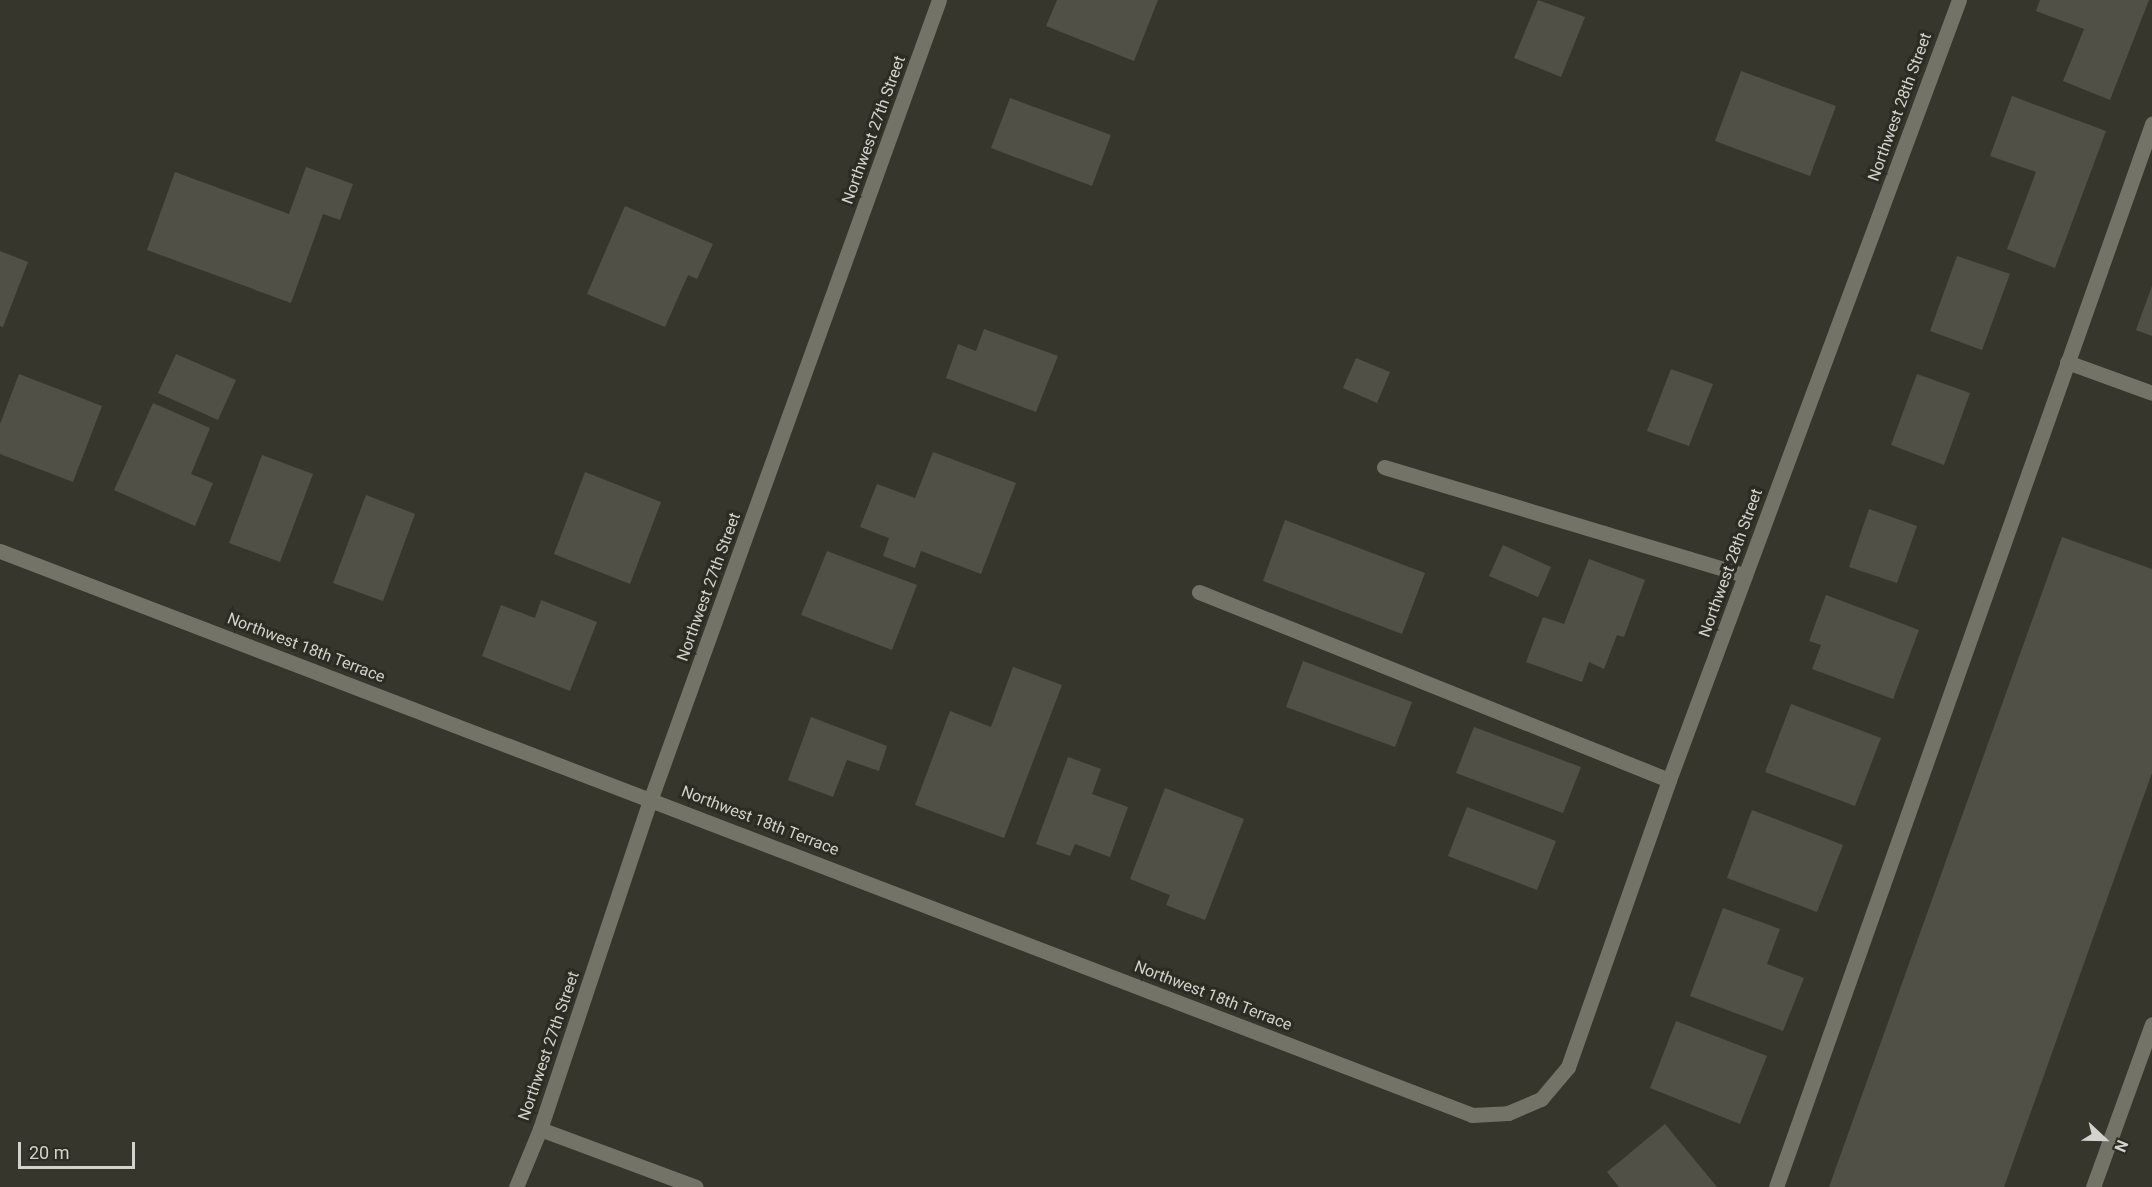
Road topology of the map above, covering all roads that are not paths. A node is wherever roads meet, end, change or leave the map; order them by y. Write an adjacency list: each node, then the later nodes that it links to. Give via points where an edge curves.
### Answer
1 (939, 0): 11 (street, Northwest 27th Street)
2 (1959, 0): 8 (street, Northwest 28th Street)
3 (2152, 124): 4 (street)
4 (2067, 362): 5 (street); 17 (street)
5 (2152, 393)
6 (1384, 467): 8 (street)
7 (0, 551): 11 (street, Northwest 18th Terrace)
8 (1745, 575): 10 (street, Northwest 28th Street)
9 (1199, 592): 10 (street)
10 (1669, 780): 13 (street, Northwest 28th Street, via 1568,1067 1541,1099)
11 (651, 798): 13 (street, Northwest 18th Terrace, via 1472,1115); 14 (street, Northwest 27th Street)
12 (2152, 1024): 18 (street)
13 (1508, 1113)
14 (540, 1129): 15 (street, Northwest 27th Street); 16 (street)
15 (516, 1187)
16 (696, 1187)
17 (1776, 1187)
18 (2093, 1187)

